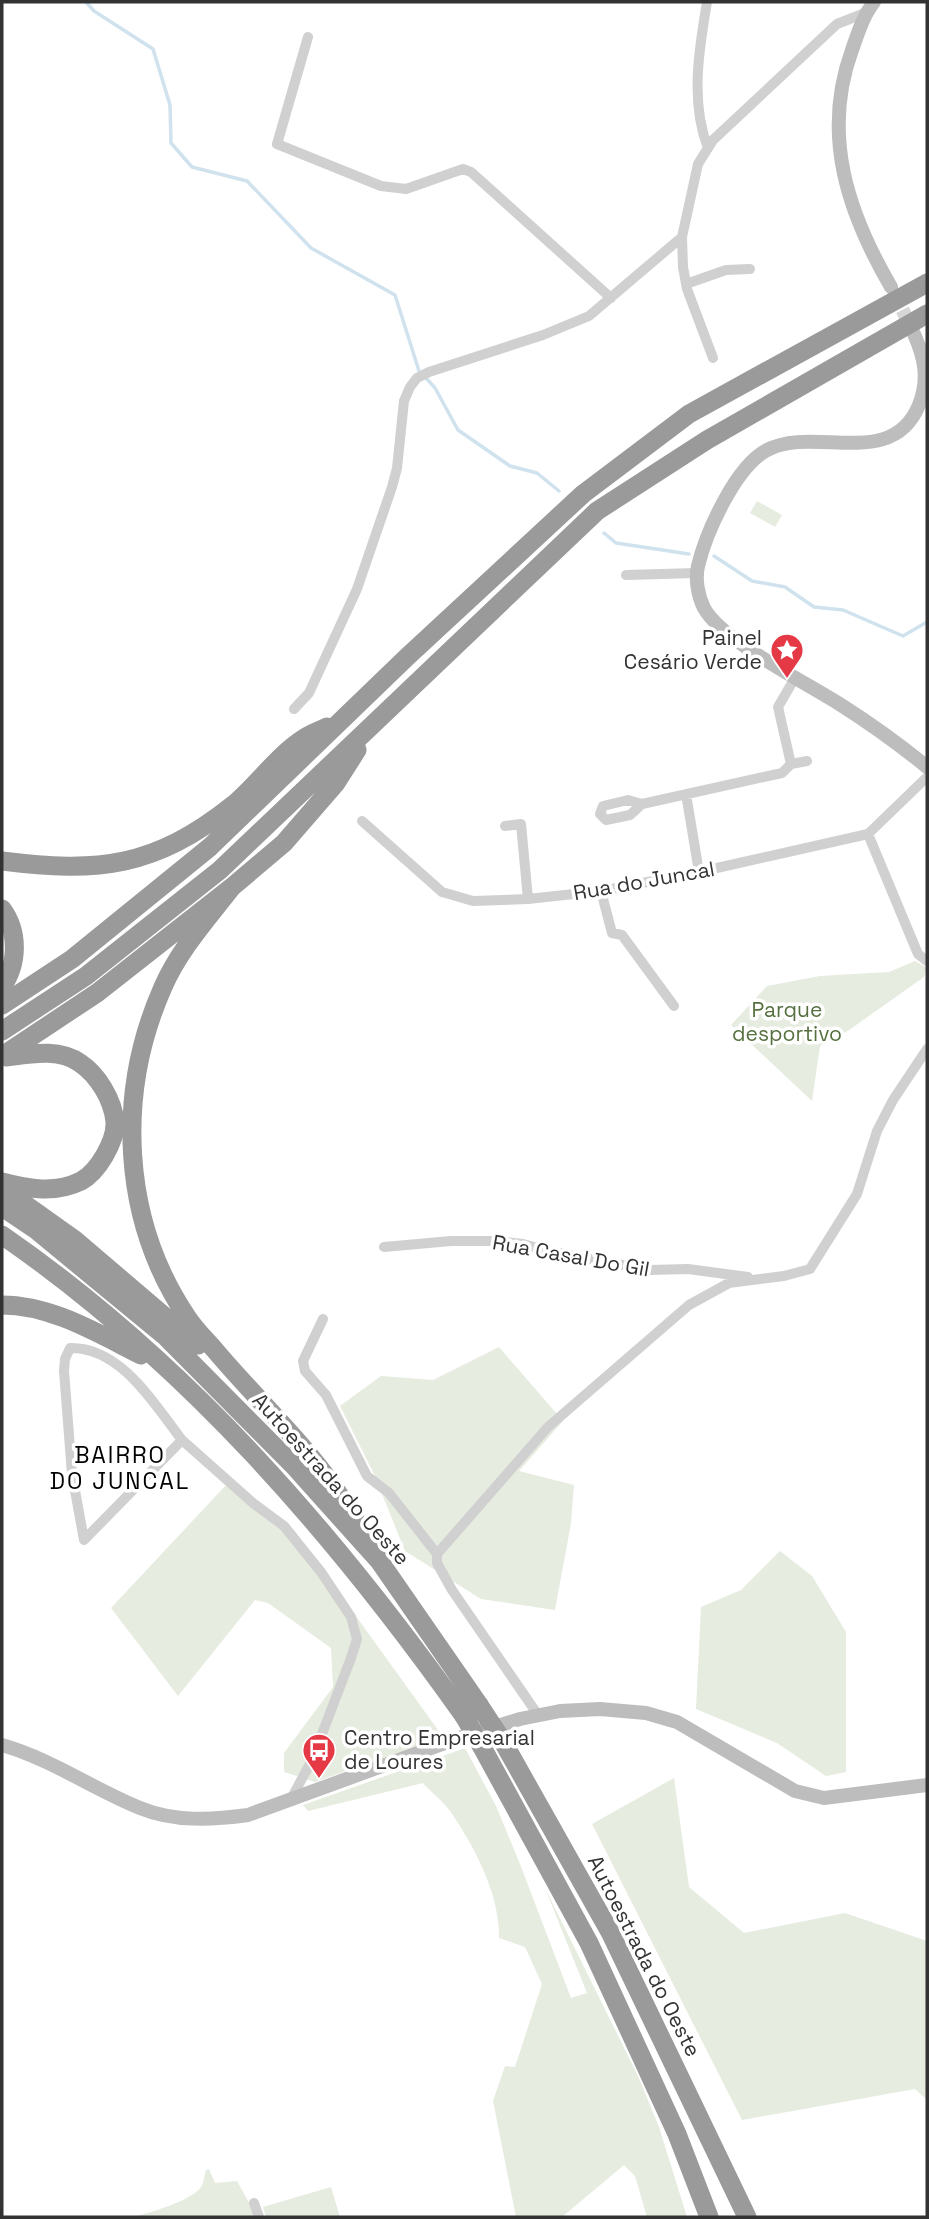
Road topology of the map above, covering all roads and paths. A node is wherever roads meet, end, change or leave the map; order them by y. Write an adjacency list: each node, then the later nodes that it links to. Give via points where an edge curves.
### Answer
1 (707, 2): 4 (street, via 698,107)
2 (870, 7): 4 (street, via 837,24); 9 (street, via 845,67 838,109 839,144 848,197)
3 (308, 37): 10 (street, via 277,144 381,186 406,189 463,169 471,172)
4 (708, 148): 5 (street, via 698,164)
5 (682, 237): 8 (street); 10 (street)
6 (750, 269): 8 (street, via 726,270)
7 (927, 283): 18 (highway, via 679,422 583,494)
8 (686, 284): 13 (street)
9 (891, 287)
10 (611, 298): 17 (street, via 570,325 429,372 410,387 404,401 397,468 357,589 309,693)
11 (927, 314): 19 (highway, via 707,440 597,511)
12 (914, 334): 14 (street, via 926,365 924,393 914,417 896,434 871,443 793,443 768,449 731,488)
13 (713, 358)
14 (696, 573): 15 (street); 16 (street, via 704,608 733,639)
15 (626, 575)
16 (796, 676): 21 (street, via 778,707); 22 (street)
17 (295, 709)
18 (346, 716): 29 (highway, via 302,740 233,805 158,852 84,866); 37 (highway, via 210,848 72,960)
19 (374, 723): 31 (highway, via 335,783 284,843); 39 (highway, via 220,870 86,976)
20 (807, 761): 21 (street)
21 (790, 764): 24 (street, via 782,774)
22 (927, 767)
23 (927, 777): 28 (street)
24 (685, 794): 25 (street); 30 (street)
25 (642, 804)
26 (362, 821): 33 (street, Rua do Juncal, via 442,892 473,901)
27 (505, 826): 33 (street, via 526,824)
28 (868, 834): 30 (street, Rua do Juncal); 35 (street, via 918,954)
29 (2, 861)
30 (699, 872): 32 (street, Rua do Juncal)
31 (232, 887): 41 (highway, via 97,993); 51 (highway, via 163,986 138,1070 131,1147 146,1236 168,1285 188,1318)
32 (601, 891): 33 (street, Rua do Juncal); 38 (street, via 612,933 622,935)
33 (528, 899)
34 (2, 909): 36 (highway, via 14,935 14,961)
35 (927, 961)
36 (2, 987)
37 (2, 1005)
38 (674, 1006)
39 (2, 1031)
40 (927, 1049): 47 (street, via 877,1131 857,1194 810,1269)
41 (2, 1056): 42 (highway, via 39,1053 79,1062 100,1081 115,1123 107,1151 83,1180 47,1190)
42 (2, 1182)
43 (2, 1188): 51 (highway, via 75,1240)
44 (2, 1207): 54 (highway, Autoestrada do Oeste, via 166,1337 293,1465)
45 (2, 1235): 50 (highway, Autoestrada do Oeste, via 96,1305)
46 (384, 1247): 47 (street, Rua Casal Do Gil, via 496,1241 649,1270 700,1270)
47 (758, 1279): 53 (street, via 729,1283 689,1305 548,1427)
48 (2, 1305): 50 (highway, via 54,1314)
49 (323, 1319): 53 (street, via 303,1361 306,1371 326,1395 367,1476 389,1493)
50 (167, 1367): 55 (highway, Autoestrada do Oeste, via 278,1479)
51 (246, 1387): 54 (highway, via 339,1492)
52 (182, 1440): 52 (street, via 84,1540 72,1474 64,1371 70,1348 110,1358 135,1381); 59 (street, via 284,1526 351,1617 357,1639 351,1658 312,1760)
53 (437, 1554): 56 (street, via 452,1590)
54 (380, 1562): 55 (highway, Autoestrada do Oeste)
55 (471, 1710): 62 (highway, Autoestrada do Oeste, bridge, via 482,1746 589,1943 677,2134); 63 (highway, Autoestrada do Oeste, bridge, via 502,1740 610,1932)
56 (538, 1716): 58 (street, via 600,1709 667,1718 794,1791 824,1798); 59 (street, via 456,1739)
57 (2, 1745): 59 (street, via 142,1809 171,1816 212,1820 247,1815)
58 (927, 1785)
59 (291, 1799)
60 (254, 2203): 61 (street)
61 (259, 2217)
62 (709, 2217)
63 (747, 2217)

